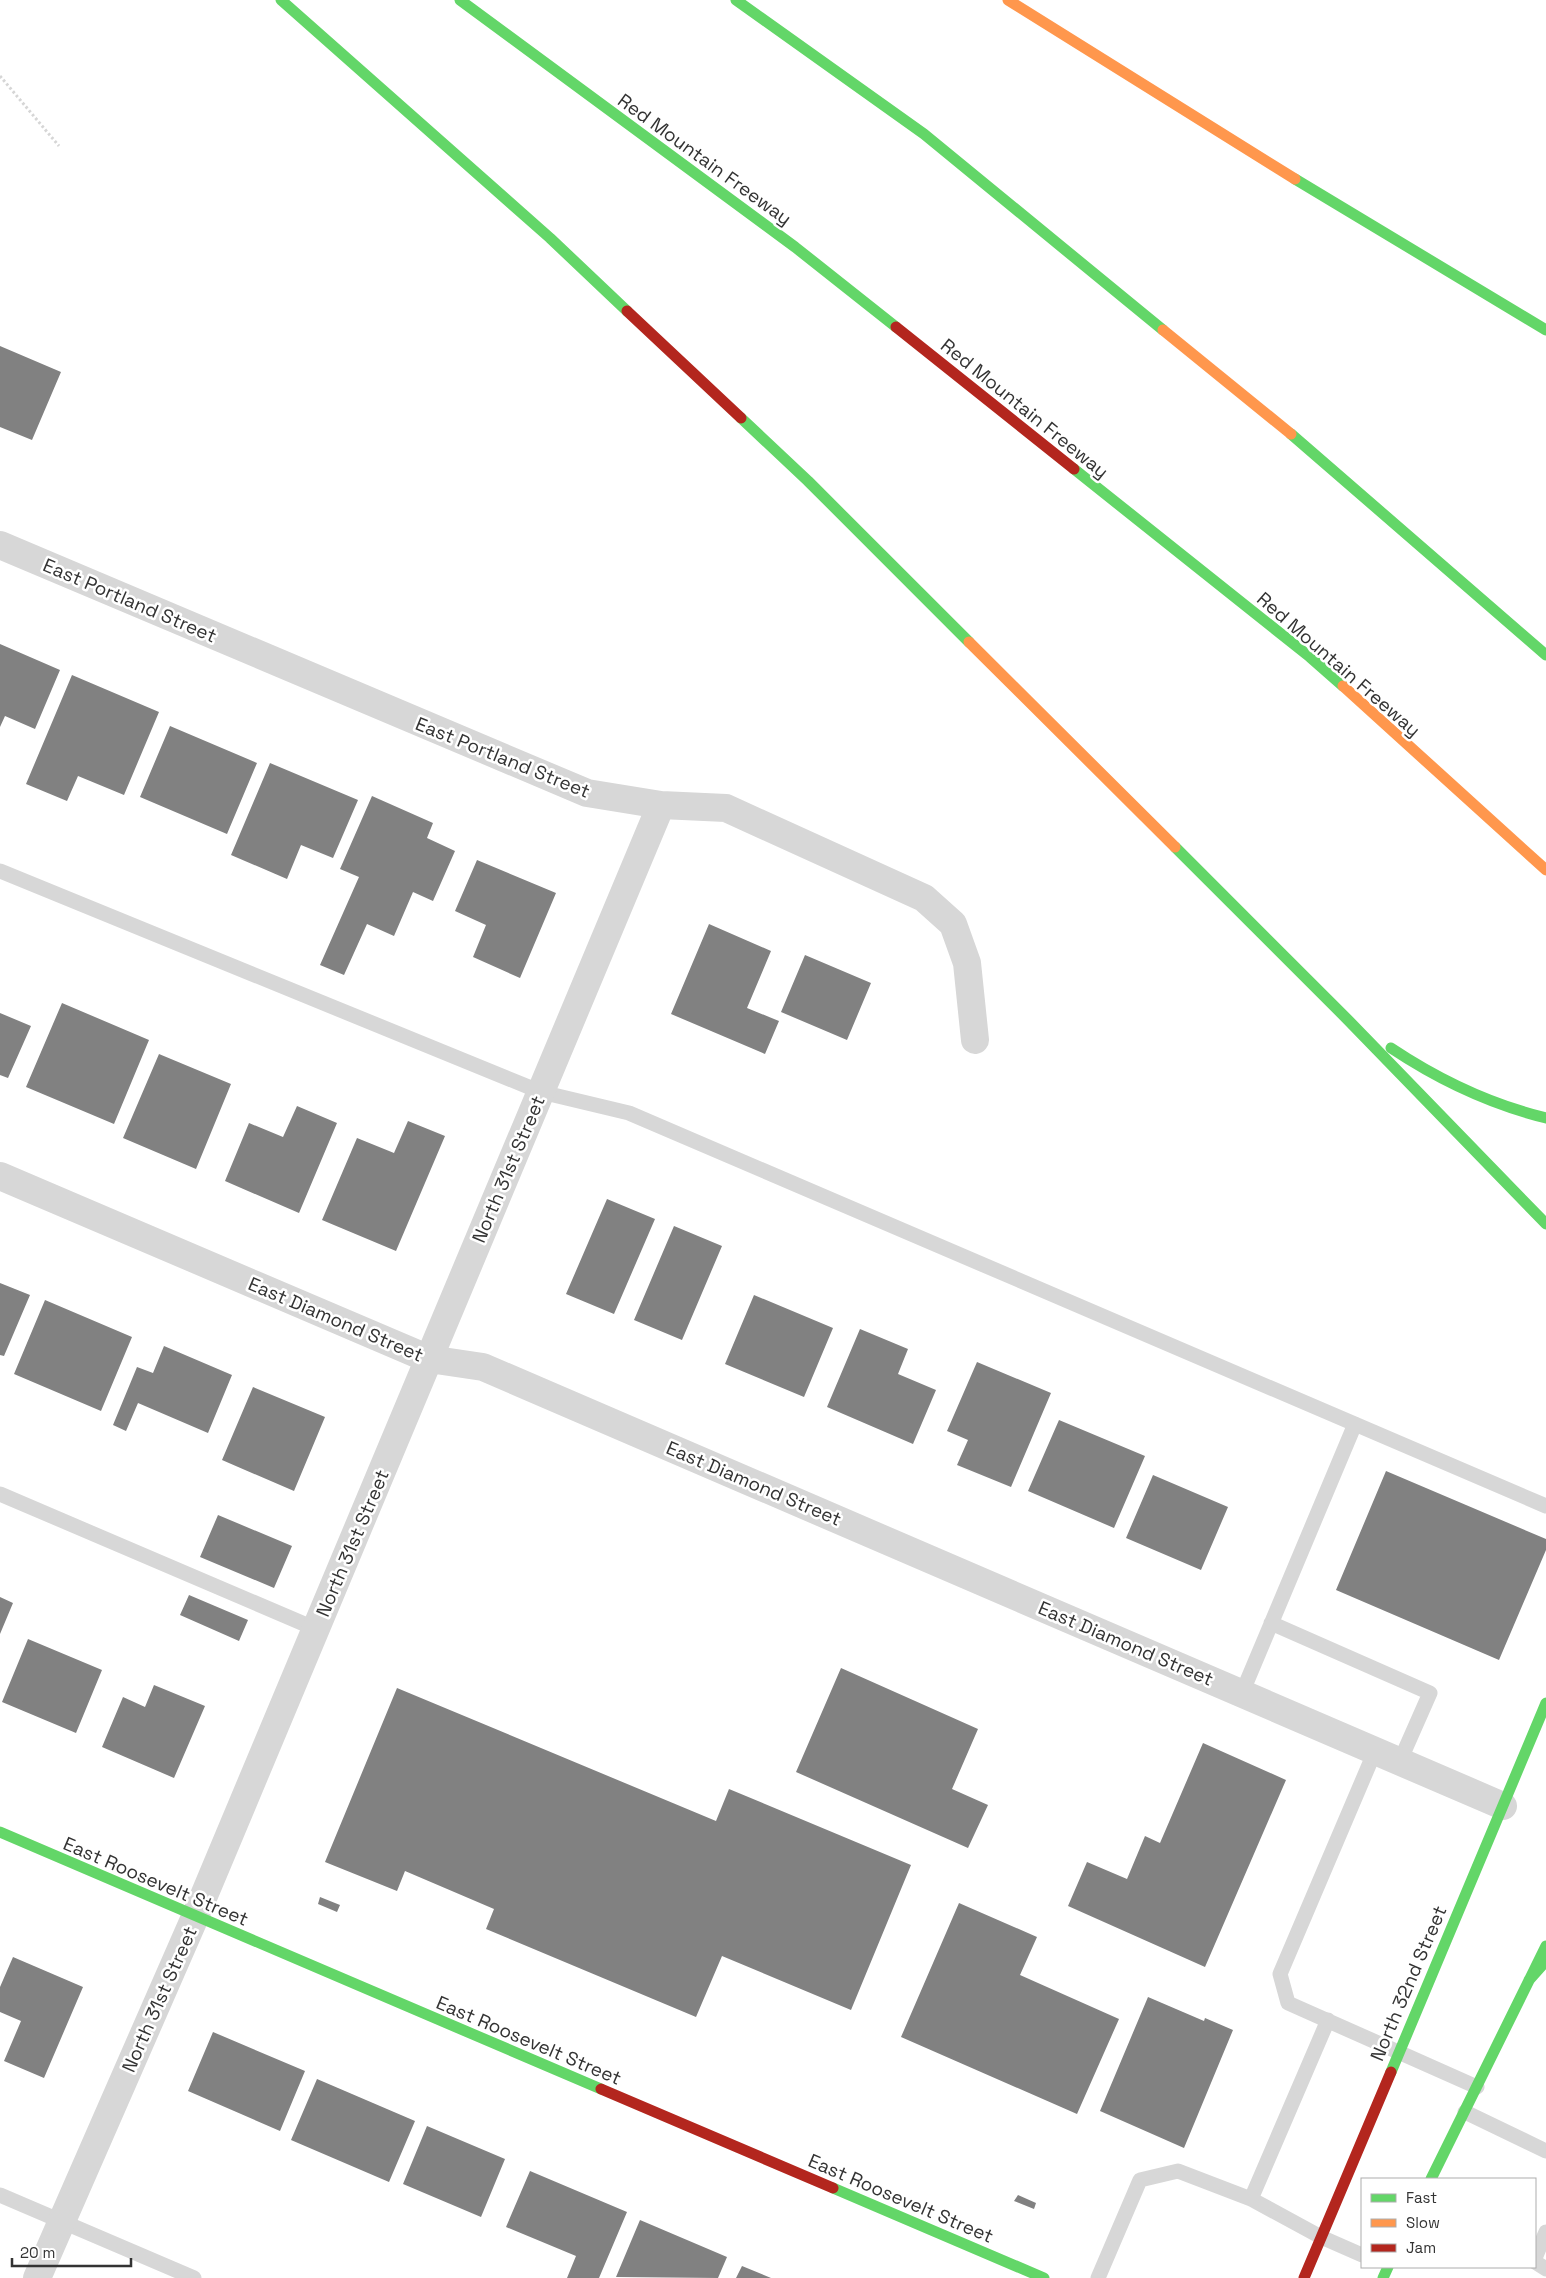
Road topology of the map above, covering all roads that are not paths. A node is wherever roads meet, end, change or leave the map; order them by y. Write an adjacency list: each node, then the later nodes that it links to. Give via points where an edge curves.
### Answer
1 (281, 0): 13 (main road, via 550,238 808,481)
2 (460, 0): 11 (main road, Red Mountain Freeway, via 795,247 1294,645)
3 (736, 0): 9 (main road, via 932,140 1314,453)
4 (1008, 0): 5 (main road)
5 (1502, 303): 6 (main road); 7 (main road)
6 (1546, 330)
7 (1546, 342)
8 (0, 545): 10 (street, East Portland Street, via 587,793)
9 (1546, 655)
10 (661, 805): 14 (street, East Portland Street, via 726,808 924,898 953,924 967,963); 15 (street, North 31st Street)
11 (1546, 870)
12 (0, 871): 15 (lane)
13 (1348, 1020): 16 (main road, via 1408,1060 1465,1092 1512,1111); 18 (main road)
14 (975, 1040)
15 (541, 1092): 19 (street, North 31st Street); 20 (lane, via 628,1113)
16 (1546, 1118)
17 (0, 1176): 19 (street, East Diamond Street)
18 (1546, 1224)
19 (429, 1360): 24 (street, North 31st Street); 25 (street, East Diamond Street, via 483,1367)
20 (1355, 1424): 22 (lane); 23 (lane)
21 (0, 1494): 24 (lane)
22 (1546, 1506)
23 (1271, 1623): 25 (lane); 27 (lane, via 1430,1693)
24 (316, 1629): 30 (street, North 31st Street)
25 (1242, 1693): 27 (street, East Diamond Street)
26 (1546, 1703): 28 (main road, North 32nd Street)
27 (1388, 1756): 28 (street, East Diamond Street); 34 (lane, via 1280,1974 1288,2003)
28 (1503, 1806): 35 (main road, North 32nd Street)
29 (0, 1832): 30 (main road, East Roosevelt Street)
30 (195, 1917): 42 (street, North 31st Street); 51 (main road, East Roosevelt Street)
31 (1546, 1946): 33 (main road)
32 (1546, 1962): 33 (main road)
33 (1529, 1980): 36 (main road)
34 (1328, 2020): 35 (lane); 41 (lane)
35 (1398, 2052): 36 (lane); 44 (main road, North 32nd Street)
36 (1477, 2087): 37 (main road)
37 (1465, 2112): 38 (lane); 39 (main road)
38 (1546, 2150)
39 (1432, 2178)
40 (0, 2195): 42 (lane)
41 (1251, 2199): 44 (lane); 52 (lane, via 1178,2172 1140,2180)
42 (61, 2220): 49 (street, North 31st Street); 50 (lane)
43 (1546, 2232): 46 (lane)
44 (1321, 2237): 45 (lane); 53 (main road, North 32nd Street)
45 (1361, 2255)
46 (1536, 2257)
47 (1536, 2261): 48 (lane)
48 (1546, 2269)
49 (37, 2278)
50 (194, 2278)
51 (1044, 2278)
52 (1098, 2278)
53 (1304, 2278)

